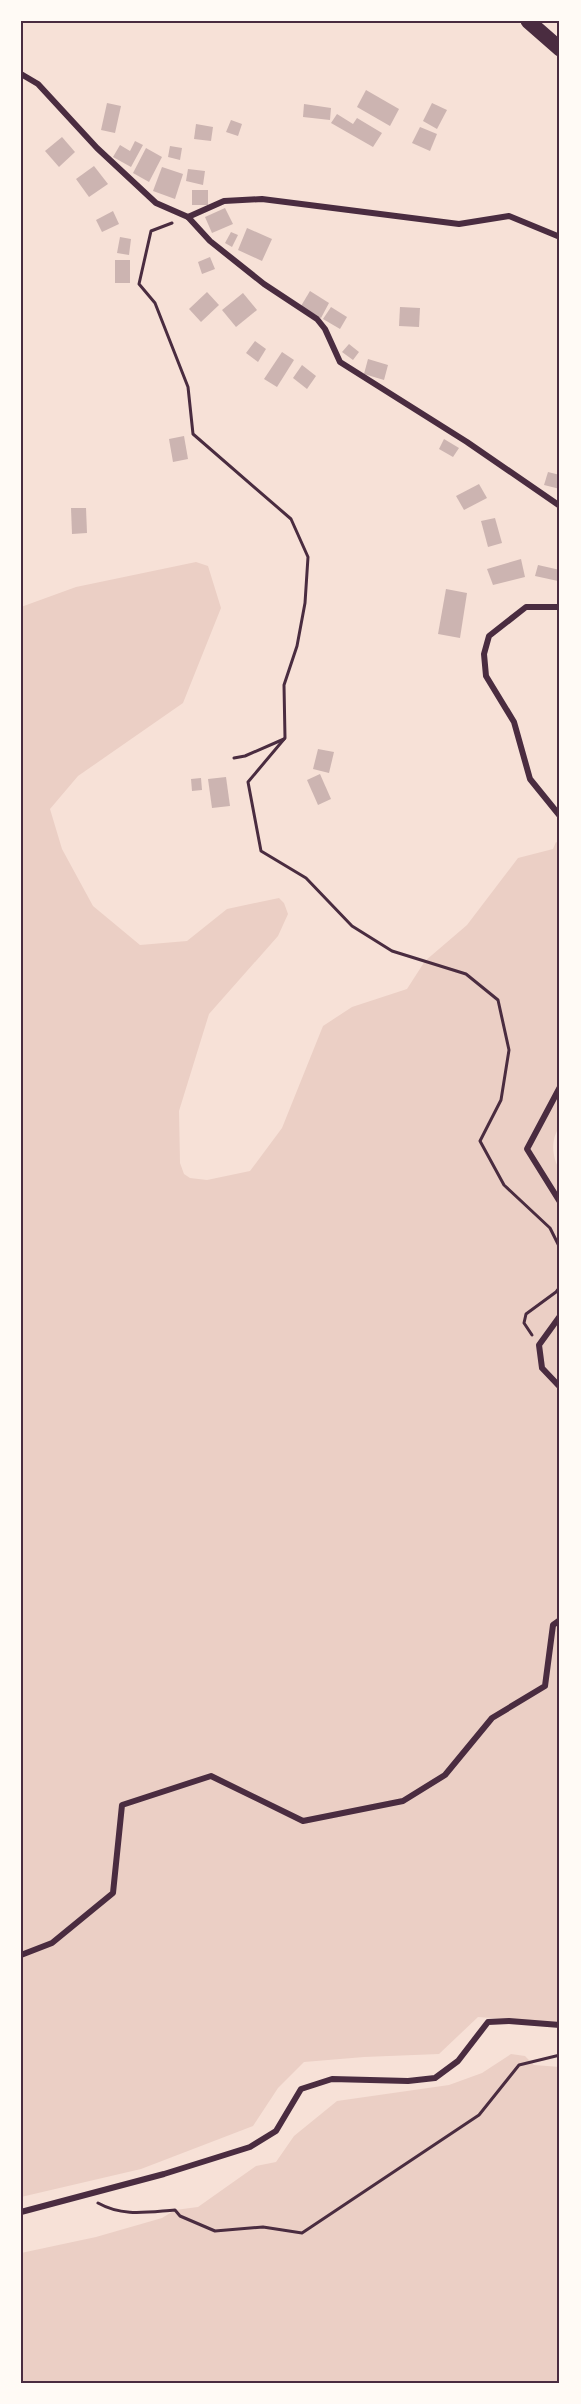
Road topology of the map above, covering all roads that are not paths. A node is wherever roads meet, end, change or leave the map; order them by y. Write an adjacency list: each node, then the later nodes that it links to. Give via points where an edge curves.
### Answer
1 (528, 21): 2 (main road)
2 (560, 49)
3 (21, 74): 4 (street, via 38,84 97,148 156,203)
4 (188, 217): 5 (street, via 224,201 261,199 459,224 509,216); 6 (street, via 210,241 264,284 318,319 340,362)
5 (560, 237)
6 (560, 506)
7 (560, 606): 8 (street, via 526,607 489,636 484,654 486,676 514,722 530,779)
8 (560, 816)
9 (560, 1087): 10 (street, via 527,1149)
10 (560, 1202)
11 (560, 1316): 12 (street, via 539,1345 542,1368)
12 (560, 1387)
13 (560, 1620): 14 (street, via 553,1625 545,1686 492,1718 445,1775 403,1801 303,1821 211,1776 122,1805 113,1893 52,1943)
14 (21, 1955)
15 (560, 2025): 16 (street, via 488,2022 458,2061 435,2078 332,2079 301,2089 276,2131 250,2147)
16 (21, 2212)

